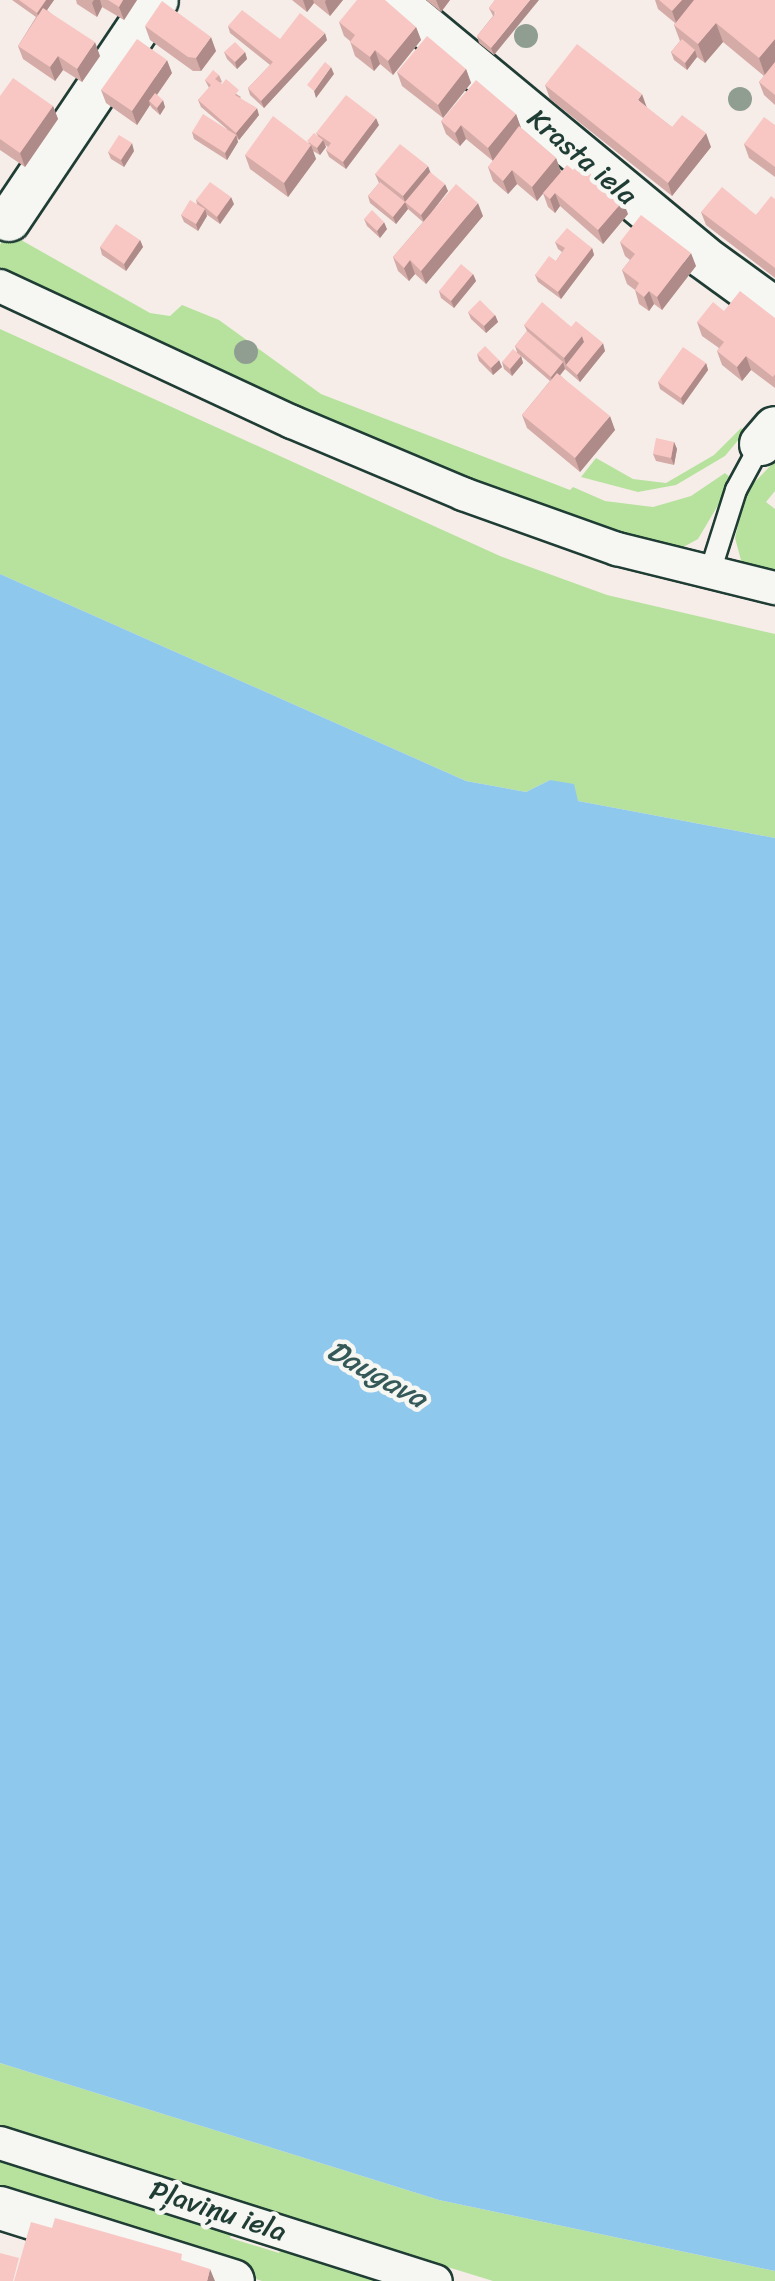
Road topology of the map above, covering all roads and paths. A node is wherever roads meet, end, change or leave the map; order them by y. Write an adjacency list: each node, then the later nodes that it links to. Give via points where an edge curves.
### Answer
1 (157, 0): 3 (street)
2 (393, 0): 5 (street, Krasta iela)
3 (9, 220)
4 (0, 286): 7 (street, via 462,494 617,549)
5 (775, 309)
6 (768, 436): 7 (lane, via 736,490)
7 (710, 572): 8 (street)
8 (775, 588)
9 (0, 2144): 12 (street, Pļaviņu iela)
10 (0, 2208): 11 (street)
11 (234, 2281)
12 (436, 2281)

